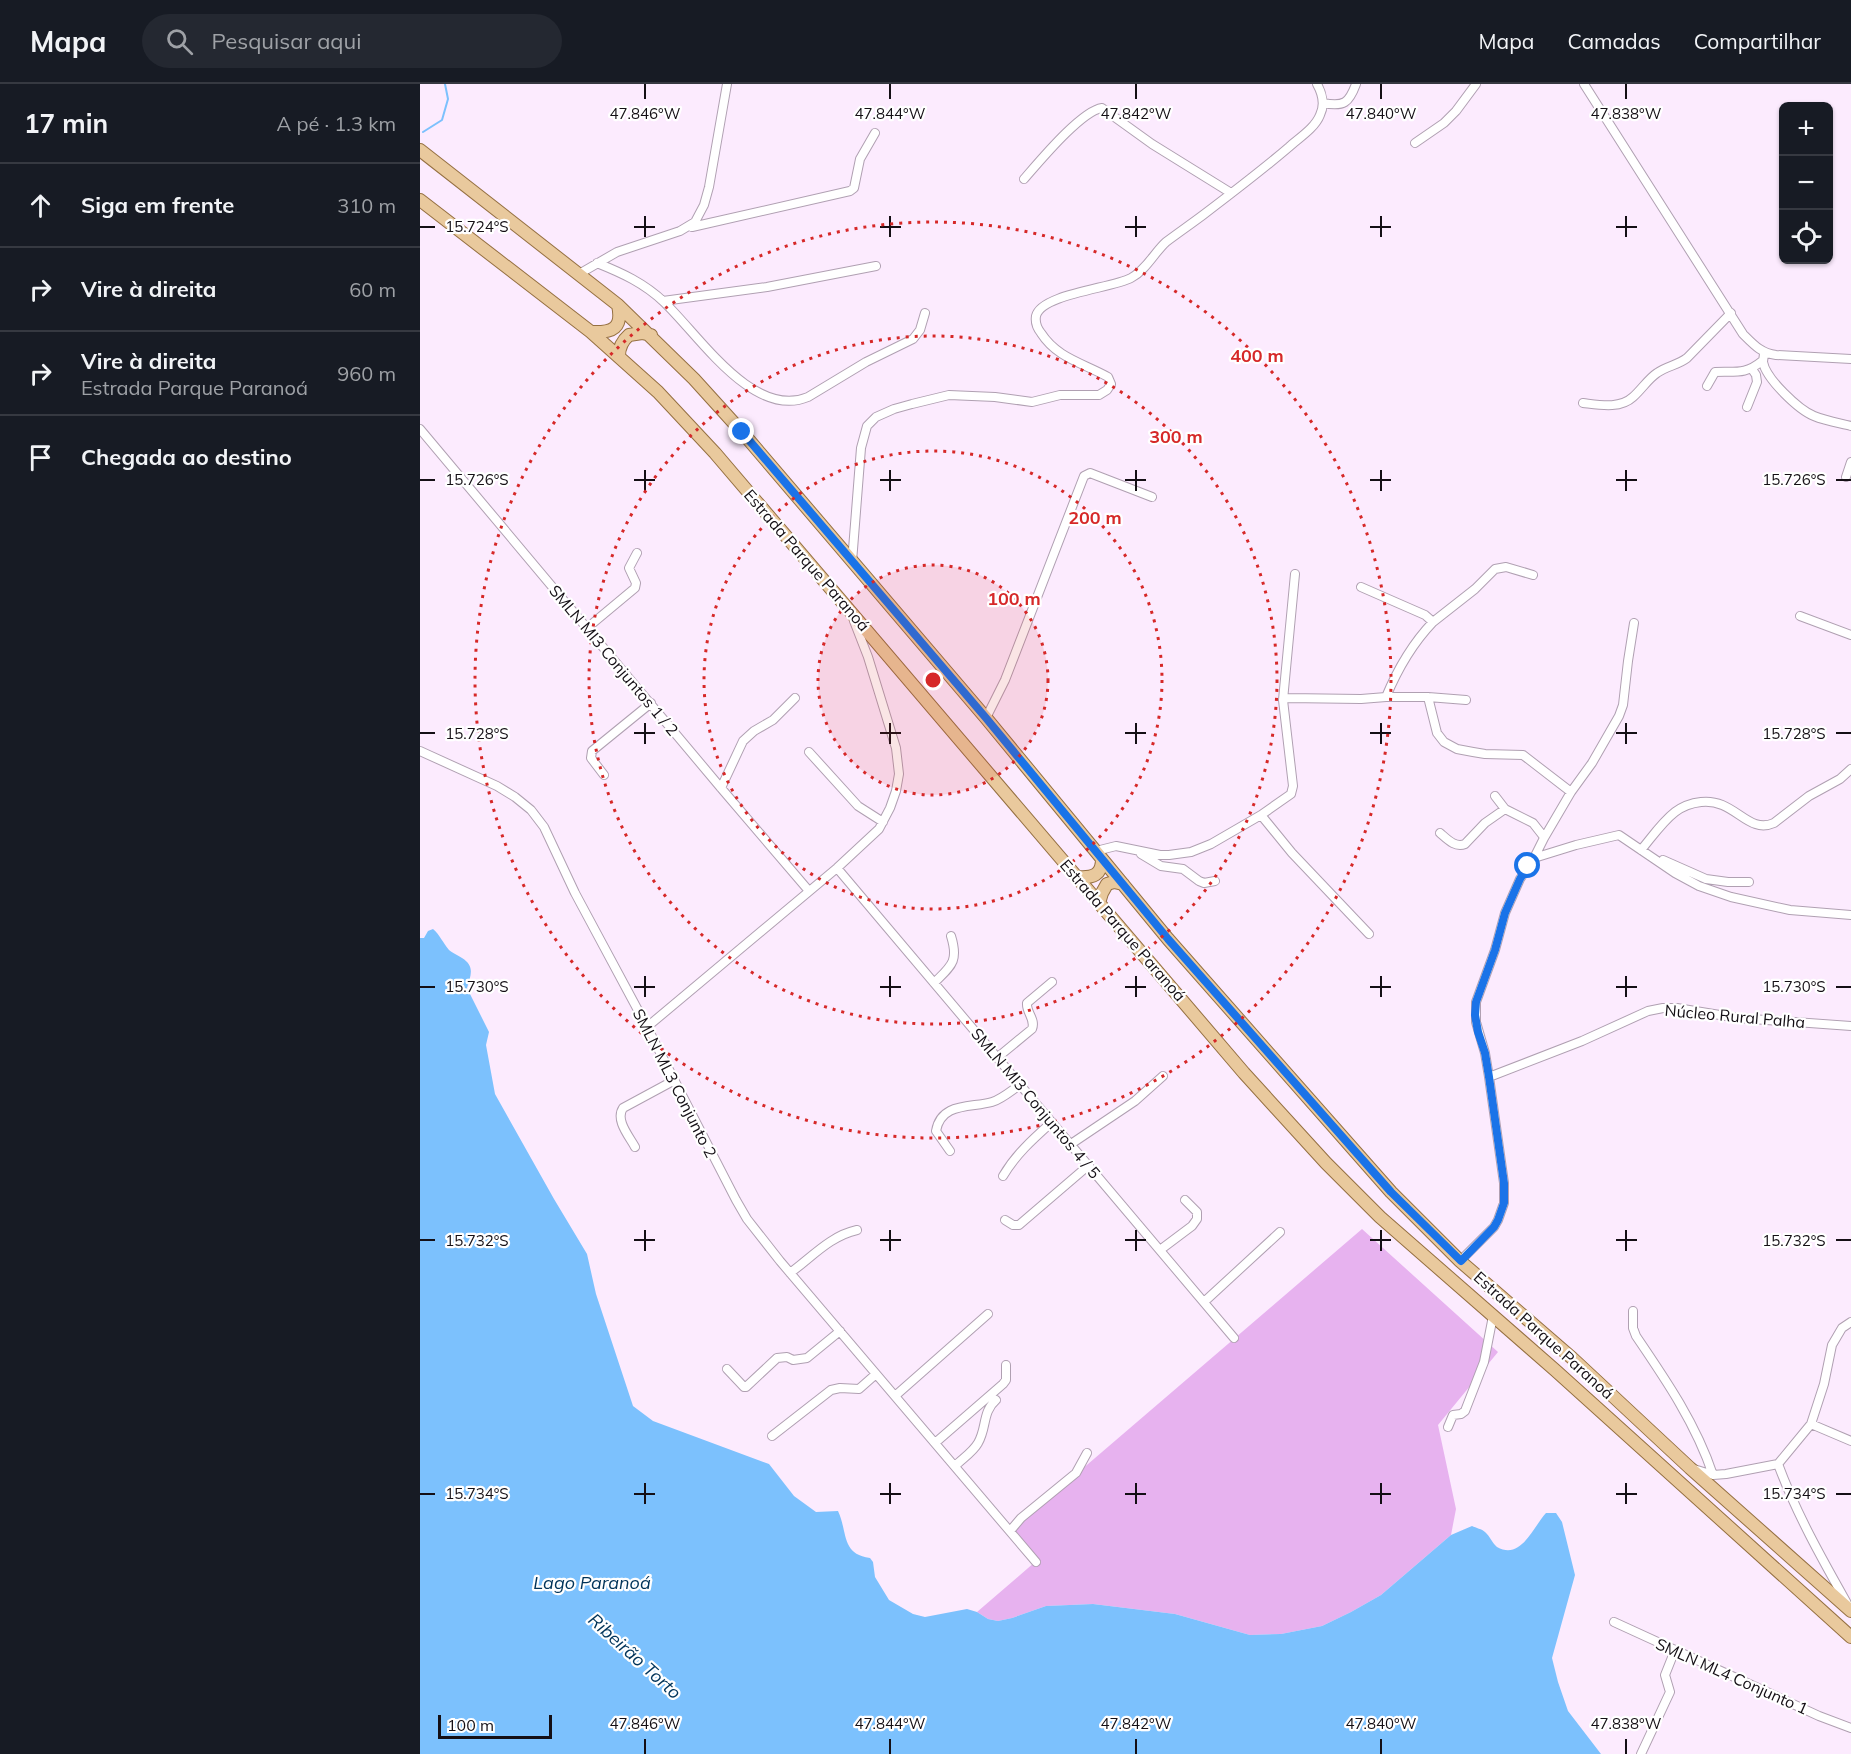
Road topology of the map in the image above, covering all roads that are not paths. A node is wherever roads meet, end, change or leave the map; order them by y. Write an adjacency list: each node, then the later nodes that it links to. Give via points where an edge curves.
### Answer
1 (727, 84): 13 (street, via 709,186 699,216)
2 (1317, 84): 6 (street)
3 (1356, 84): 6 (street, via 1343,104)
4 (1476, 84): 8 (street, via 1450,117)
5 (1584, 84): 20 (street)
6 (1323, 103): 11 (street, via 1320,116 1310,129)
7 (875, 133): 13 (street, via 860,159 850,191)
8 (1415, 143)
9 (420, 150): 16 (main road, Estrada Parque Paranoá)
10 (1024, 179): 11 (street, via 1086,114 1102,108)
11 (1231, 193): 36 (street, via 1167,242 1132,278 1061,298 1036,313 1038,329 1052,348 1108,377 1111,384 1102,394 1060,394 1027,403 949,395 894,409 871,421 861,448)
12 (421, 201): 21 (main road, Estrada Parque Paranoá)
13 (688, 227): 14 (street)
14 (597, 263): 16 (street); 17 (street, via 635,279)
15 (876, 266): 17 (street, via 777,286)
16 (579, 274): 18 (main road, Estrada Parque Paranoá)
17 (663, 301): 19 (street, via 730,372 758,393 780,402 808,397 913,339)
18 (618, 305): 21 (main road, via 620,315 613,330); 22 (main road, Estrada Parque Paranoá)
19 (925, 313)
20 (1731, 313): 24 (street); 28 (street, via 1687,358 1657,373 1632,398 1614,405)
21 (591, 332): 23 (main road, Estrada Parque Paranoá)
22 (651, 335): 23 (main road, via 629,334 622,341); 36 (main road, Estrada Parque Paranoá, via 721,407)
23 (619, 356): 40 (main road, Estrada Parque Paranoá, via 715,453)
24 (1763, 357): 25 (street); 26 (street); 30 (street, via 1774,382 1807,413)
25 (1851, 359)
26 (1752, 369): 27 (street, via 1714,372); 29 (street, via 1757,381)
27 (1707, 386)
28 (1583, 403)
29 (1747, 407)
30 (1851, 426)
31 (420, 429): 44 (street, SMLN MI3 Conjuntos 1 / 2)
32 (1851, 462): 33 (street)
33 (1846, 477)
34 (1152, 497): 54 (street, via 1090,473 1084,476 1005,680)
35 (637, 553): 44 (street, via 629,568 635,588)
36 (852, 562): 54 (main road, Estrada Parque Paranoá)
37 (1295, 574): 51 (street)
38 (1533, 575): 42 (street, via 1506,567 1495,569)
39 (1361, 587): 42 (street)
40 (849, 608): 46 (main road, Estrada Parque Paranoá); 47 (street)
41 (1800, 616): 45 (street)
42 (1433, 622): 48 (street, via 1404,658)
43 (1634, 623): 60 (street, via 1619,716)
44 (587, 628): 53 (street, SMLN MI3 Conjuntos 1 / 2)
45 (1851, 635)
46 (884, 650): 47 (street); 73 (main road, Estrada Parque Paranoá)
47 (868, 657): 64 (street, via 898,760 896,791)
48 (1386, 697): 49 (street); 51 (street)
49 (1428, 697): 52 (street); 60 (street, via 1437,733 1444,742 1473,752 1523,754)
50 (795, 698): 59 (street, via 743,741)
51 (1283, 700): 63 (street, via 1293,789)
52 (1466, 700)
53 (651, 703): 58 (street, via 592,751 590,756); 59 (street, SMLN MI3 Conjuntos 1 / 2)
54 (986, 718): 69 (main road, Estrada Parque Paranoá)
55 (420, 751): 85 (street, SMLN ML3 Conjunto 2, via 497,786 531,810 544,827)
56 (809, 752): 64 (street, via 858,806)
57 (1851, 769): 68 (street, via 1768,826 1753,824 1722,804 1708,801 1687,805 1666,820)
58 (604, 776)
59 (721, 788): 77 (street, SMLN MI3 Conjuntos 1 / 2)
60 (1571, 792): 66 (street)
61 (1495, 796): 62 (street)
62 (1505, 809): 65 (street, via 1461,846); 66 (street, via 1533,823)
63 (1261, 815): 67 (street, via 1191,852 1168,855); 80 (street)
64 (884, 822): 72 (street)
65 (1440, 833)
66 (1544, 837): 70 (street)
67 (1136, 850): 69 (street, via 1116,846); 74 (street, via 1161,866 1182,869 1199,882)
68 (1641, 850): 70 (street, via 1615,835); 71 (street)
69 (1099, 855): 73 (main road, via 1098,874); 76 (main road, Estrada Parque Paranoá)
70 (1534, 858): 88 (street, via 1505,913 1476,1002 1476,1022)
71 (1654, 858): 75 (street, via 1706,879); 79 (street, via 1699,886 1731,897 1790,910)
72 (837, 868): 77 (street); 83 (street, SMLN MI3 Conjuntos 4 / 5)
73 (1078, 878): 78 (main road, Estrada Parque Paranoá)
74 (1215, 881)
75 (1749, 882)
76 (1123, 884): 78 (main road, via 1107,884); 102 (main road, Estrada Parque Paranoá, via 1391,1192)
77 (809, 891): 85 (street)
78 (1099, 903): 107 (main road, Estrada Parque Paranoá, via 1326,1163)
79 (1851, 915)
80 (1369, 934)
81 (951, 936): 83 (street, via 954,960)
82 (1052, 982): 86 (street, via 1027,1003 1032,1029)
83 (934, 983): 86 (street, SMLN MI3 Conjuntos 4 / 5)
84 (1851, 1026): 88 (street, Núcleo Rural Palha, via 1663,1008)
85 (647, 1027): 89 (street, SMLN ML3 Conjunto 2)
86 (998, 1057): 90 (street, SMLN MI3 Conjuntos 4 / 5)
87 (1163, 1076): 92 (street, via 1135,1101)
88 (1489, 1077): 102 (street, via 1504,1203 1494,1227)
89 (674, 1081): 93 (street, via 620,1112 619,1119); 103 (street, SMLN ML3 Conjunto 2, via 747,1219)
90 (1021, 1084): 91 (street, SMLN MI3 Conjuntos 4 / 5); 94 (street, via 993,1102 961,1106 942,1118 936,1131)
91 (1052, 1122): 92 (street, SMLN MI3 Conjuntos 4 / 5); 96 (street, via 1025,1146)
92 (1071, 1144): 95 (street, SMLN MI3 Conjuntos 4 / 5)
93 (635, 1147)
94 (950, 1151)
95 (1089, 1165): 98 (street, via 1019,1225); 101 (street, SMLN MI3 Conjuntos 4 / 5)
96 (1003, 1176)
97 (1185, 1200): 101 (street, via 1197,1212 1197,1219)
98 (1005, 1220)
99 (857, 1230): 103 (street, via 832,1239)
100 (1280, 1232): 104 (street)
101 (1160, 1250): 104 (street, SMLN MI3 Conjuntos 4 / 5)
102 (1461, 1261): 111 (main road, Estrada Parque Paranoá)
103 (790, 1273): 109 (street, SMLN ML3 Conjunto 2)
104 (1203, 1302): 110 (street, SMLN MI3 Conjuntos 4 / 5)
105 (1633, 1311): 127 (street, via 1636,1336 1695,1431)
106 (988, 1314): 116 (street)
107 (1492, 1316): 114 (main road, Estrada Parque Paranoá); 119 (street, via 1484,1362 1465,1411 1453,1414)
108 (1851, 1322): 118 (street, via 1842,1328 1832,1345)
109 (840, 1331): 113 (street, via 807,1358 777,1358 746,1387); 115 (street, SMLN ML3 Conjunto 2)
110 (1234, 1338)
111 (1572, 1358): 114 (main road, via 1570,1371); 126 (main road, Estrada Parque Paranoá)
112 (1006, 1365): 122 (street, via 1003,1384)
113 (727, 1369)
114 (1556, 1370): 132 (main road, Estrada Parque Paranoá)
115 (876, 1374): 116 (street, SMLN ML3 Conjunto 2); 120 (street, via 859,1389 831,1390)
116 (895, 1396): 122 (street, SMLN ML3 Conjunto 2)
117 (996, 1400): 125 (street, via 987,1410 977,1445)
118 (1811, 1424): 121 (street); 124 (street)
119 (1448, 1427)
120 (772, 1436)
121 (1851, 1441)
122 (935, 1443): 125 (street, SMLN ML3 Conjunto 2)
123 (1087, 1453): 128 (street, via 1076,1473)
124 (1778, 1464): 127 (street); 130 (street, via 1804,1526)
125 (955, 1466): 128 (street, SMLN ML3 Conjunto 2)
126 (1690, 1468): 127 (street); 130 (main road, Estrada Parque Paranoá)
127 (1713, 1475)
128 (1010, 1531): 129 (street, SMLN ML3 Conjunto 2)
129 (1036, 1562)
130 (1851, 1611)
131 (1614, 1622): 133 (street, SMLN ML4 Conjunto 1)
132 (1851, 1637)
133 (1675, 1650): 134 (street, SMLN ML4 Conjunto 1, via 1820,1716); 135 (street, via 1665,1675 1670,1692)
134 (1850, 1724)
135 (1641, 1754)

